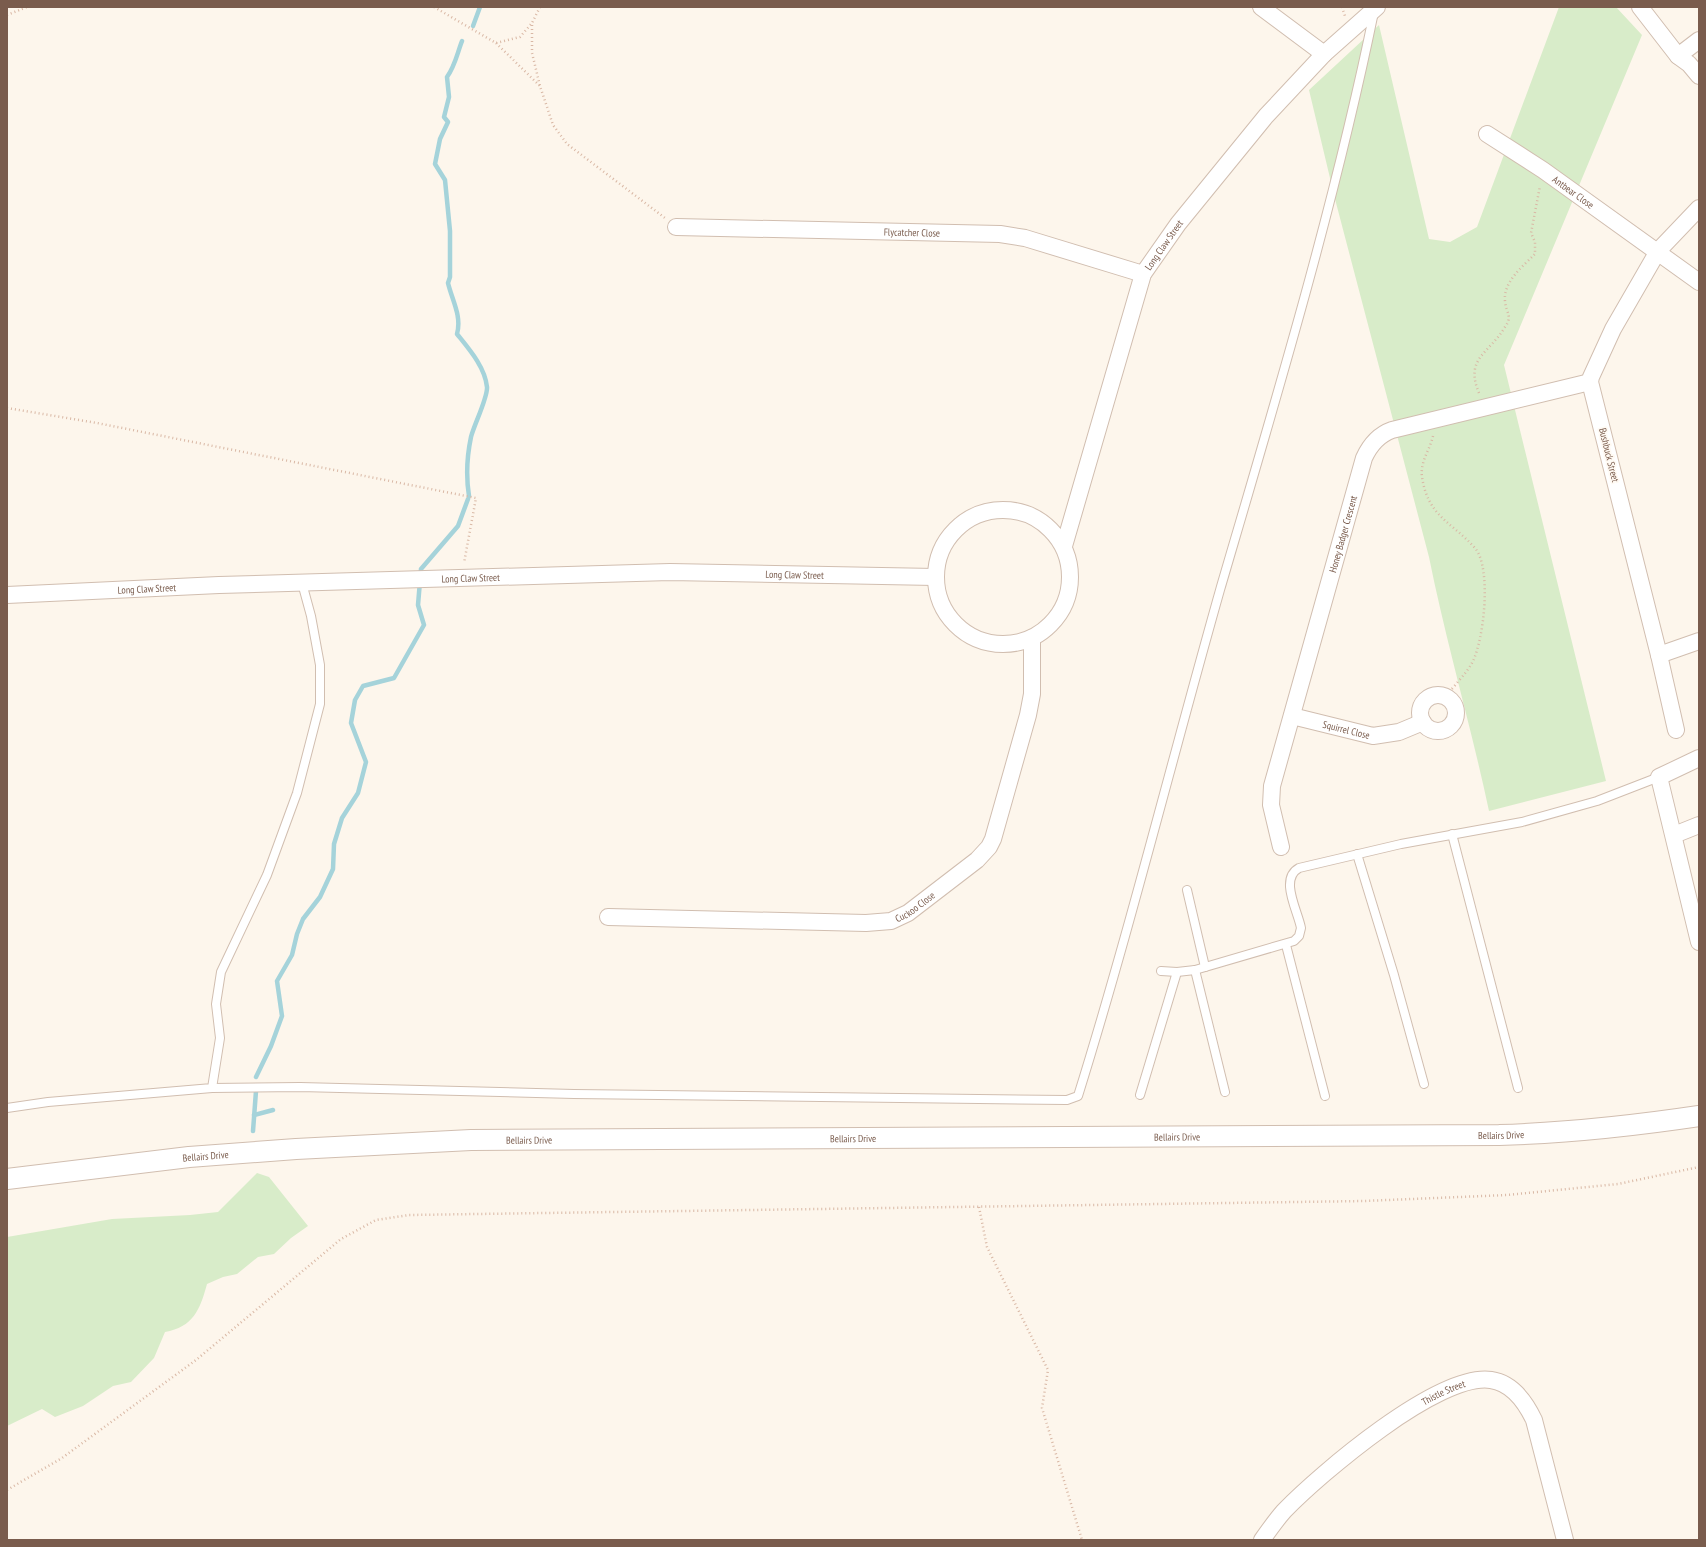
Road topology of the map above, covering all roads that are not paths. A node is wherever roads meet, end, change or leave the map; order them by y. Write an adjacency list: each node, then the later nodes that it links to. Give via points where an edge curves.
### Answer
1 (1261, 7): 6 (street)
2 (1640, 7): 7 (street)
3 (1654, 7): 7 (street)
4 (1376, 8): 6 (street, Long Claw Street); 41 (lane, via 1317,250 1219,594 1121,954 1078,1096 1067,1100 574,1094 300,1087)
5 (1699, 40): 7 (street)
6 (1324, 54): 12 (street, Long Claw Street, via 1266,116 1178,224)
7 (1688, 61)
8 (1487, 134): 11 (street, Antbear Close)
9 (1699, 208): 11 (street)
10 (676, 227): 12 (street, Flycatcher Close, via 1000,234 1025,238)
11 (1658, 251): 13 (street, Antbear Close); 14 (street, via 1595,365)
12 (1143, 274): 15 (street, Long Claw Street)
13 (1699, 282)
14 (1590, 382): 21 (street, Bushbuck Street); 22 (street, Honey Badger Crescent, via 1386,432 1375,440 1366,454)
15 (1064, 546): 16 (street, via 1050,528 1031,516 1009,510 987,511 966,520 949,535 938,555); 19 (street, via 1071,581 1067,599 1048,628)
16 (935, 578): 17 (street, Long Claw Street, via 670,572); 19 (street, via 939,600 946,613 967,635 988,643 1011,644)
17 (302, 583): 18 (street, Long Claw Street); 41 (lane, via 320,665 320,704 297,793 267,875 221,972 216,1004 220,1038)
18 (7, 595)
19 (1032, 638): 33 (street, Cuckoo Close, via 1032,694 1028,715 993,839 977,860 908,913 891,921 866,923)
20 (1699, 641): 21 (street)
21 (1659, 655): 24 (street, Bushbuck Street)
22 (1292, 716): 23 (street, Squirrel Close, via 1373,736 1399,732); 30 (street, Honey Badger Crescent, via 1271,794)
23 (1423, 722): 23 (street, via 1432,730 1444,729 1453,722 1454,705 1445,697 1434,696 1425,701 1420,712)
24 (1676, 730)
25 (1699, 758): 26 (street)
26 (1659, 777): 28 (lane, via 1597,801 1528,821); 29 (street)
27 (1699, 825): 29 (street)
28 (1452, 834): 31 (lane); 42 (lane)
29 (1674, 836): 34 (street)
30 (1281, 847)
31 (1357, 854): 35 (lane, via 1299,868 1293,872 1290,886 1300,932 1296,939); 40 (lane)
32 (1187, 890): 36 (lane)
33 (608, 917)
34 (1699, 942)
35 (1286, 945): 36 (lane); 45 (lane)
36 (1205, 967): 37 (lane)
37 (1195, 970): 39 (lane); 43 (lane)
38 (1160, 971): 39 (lane)
39 (1177, 972): 44 (lane)
40 (1424, 1084)
41 (212, 1088): 46 (lane)
42 (1518, 1088)
43 (1225, 1092)
44 (1140, 1095)
45 (1325, 1096)
46 (7, 1108)
47 (1699, 1116): 48 (street, Bellairs Drive, via 1628,1127 1498,1136 471,1140 189,1157)
48 (7, 1179)
49 (1262, 1540): 50 (street, Thistle Street, via 1282,1513 1348,1453 1446,1388 1481,1380 1503,1383 1528,1406)
50 (1565, 1540)

